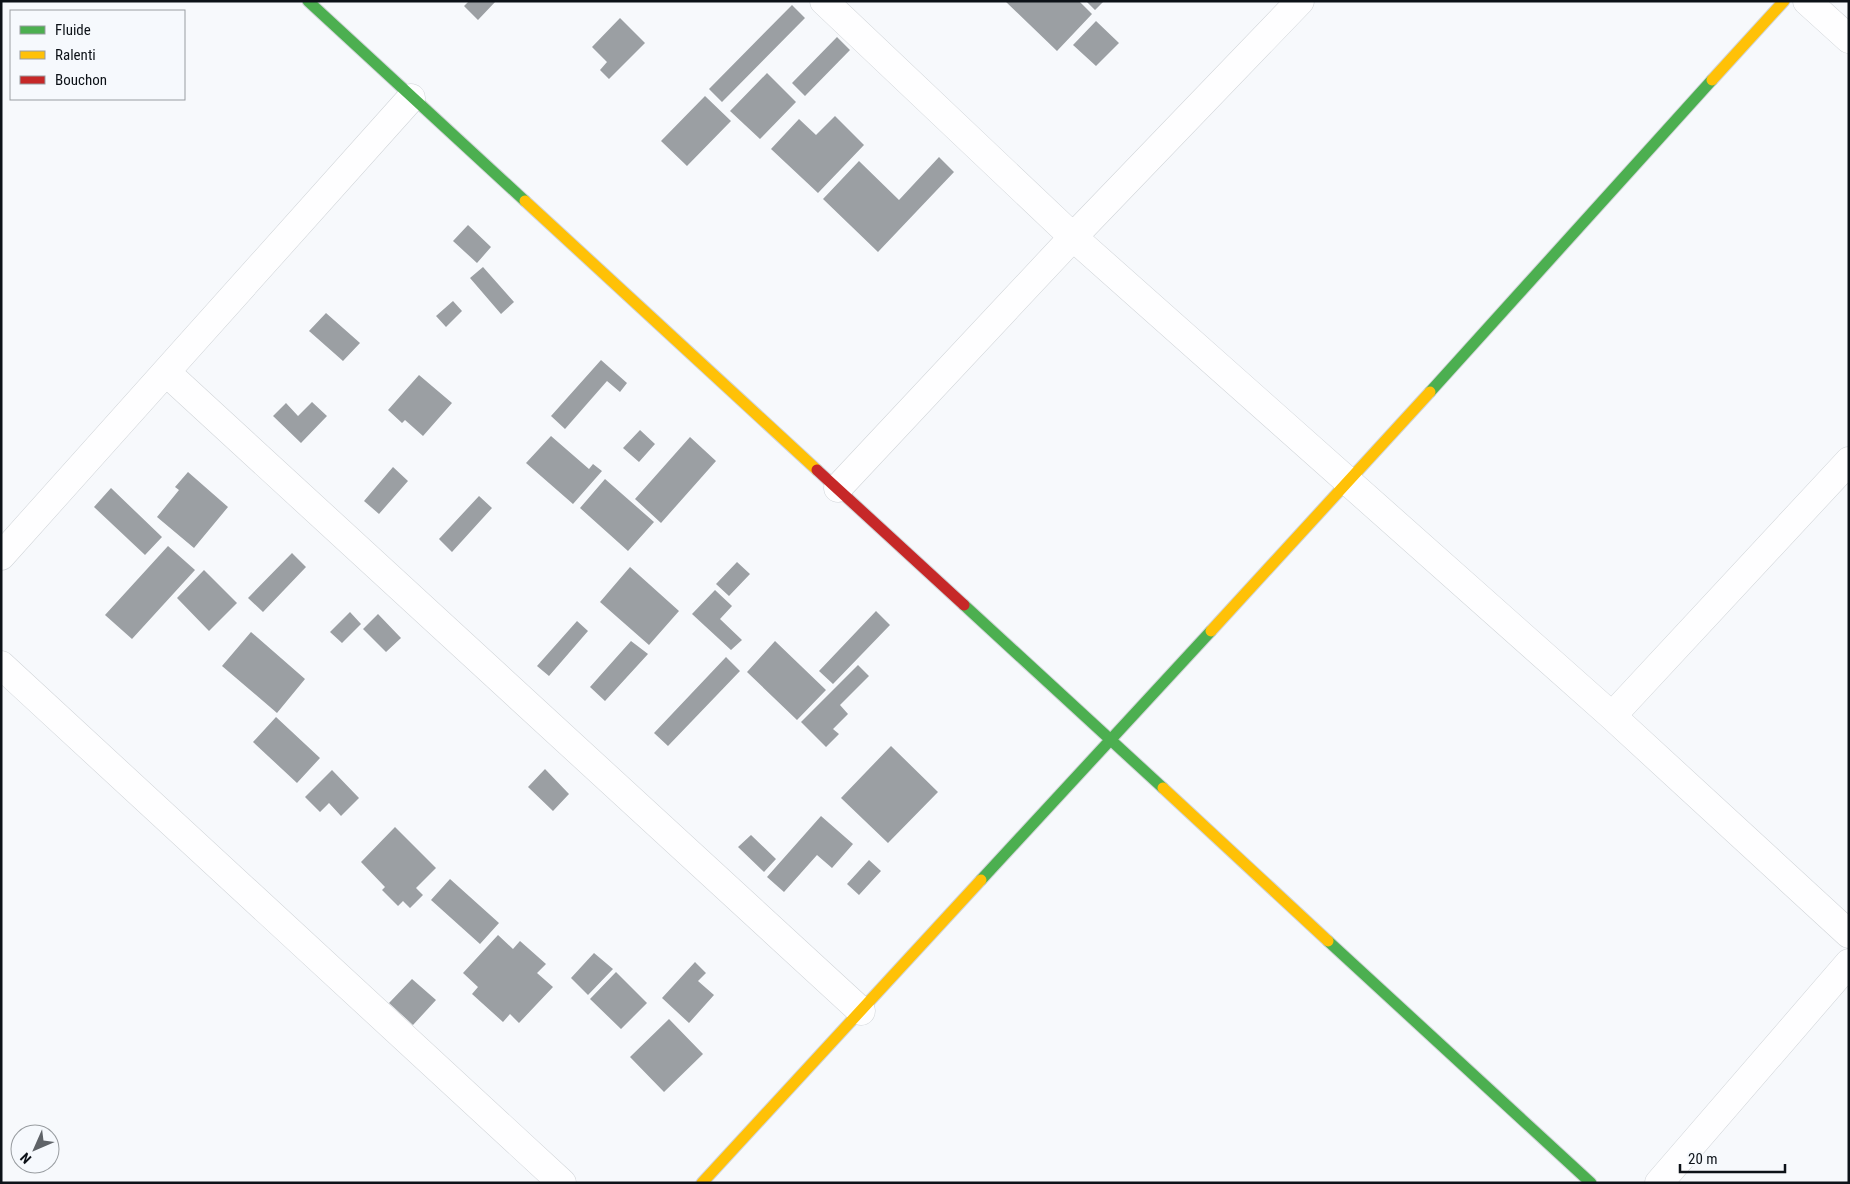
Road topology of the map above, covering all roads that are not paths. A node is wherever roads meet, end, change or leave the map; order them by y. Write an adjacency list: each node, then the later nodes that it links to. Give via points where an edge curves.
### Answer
1 (308, 1): 7 (street)
2 (824, 1): 8 (street)
3 (1300, 1): 8 (street)
4 (1784, 1): 11 (street)
5 (1807, 1): 6 (street)
6 (1849, 39)
7 (411, 98): 9 (street); 12 (street)
8 (1073, 237): 11 (street); 12 (street)
9 (166, 372): 13 (street); 19 (street)
10 (1849, 461): 15 (street)
11 (1347, 483): 15 (street); 16 (street)
12 (838, 488): 16 (street)
13 (1, 556)
14 (1, 665): 20 (street)
15 (1612, 716): 17 (street)
16 (1110, 742): 19 (street); 22 (street)
17 (1849, 934)
18 (1849, 963): 23 (street)
19 (861, 1011): 21 (street)
20 (562, 1183)
21 (702, 1183)
22 (1591, 1183)
23 (1659, 1183)

